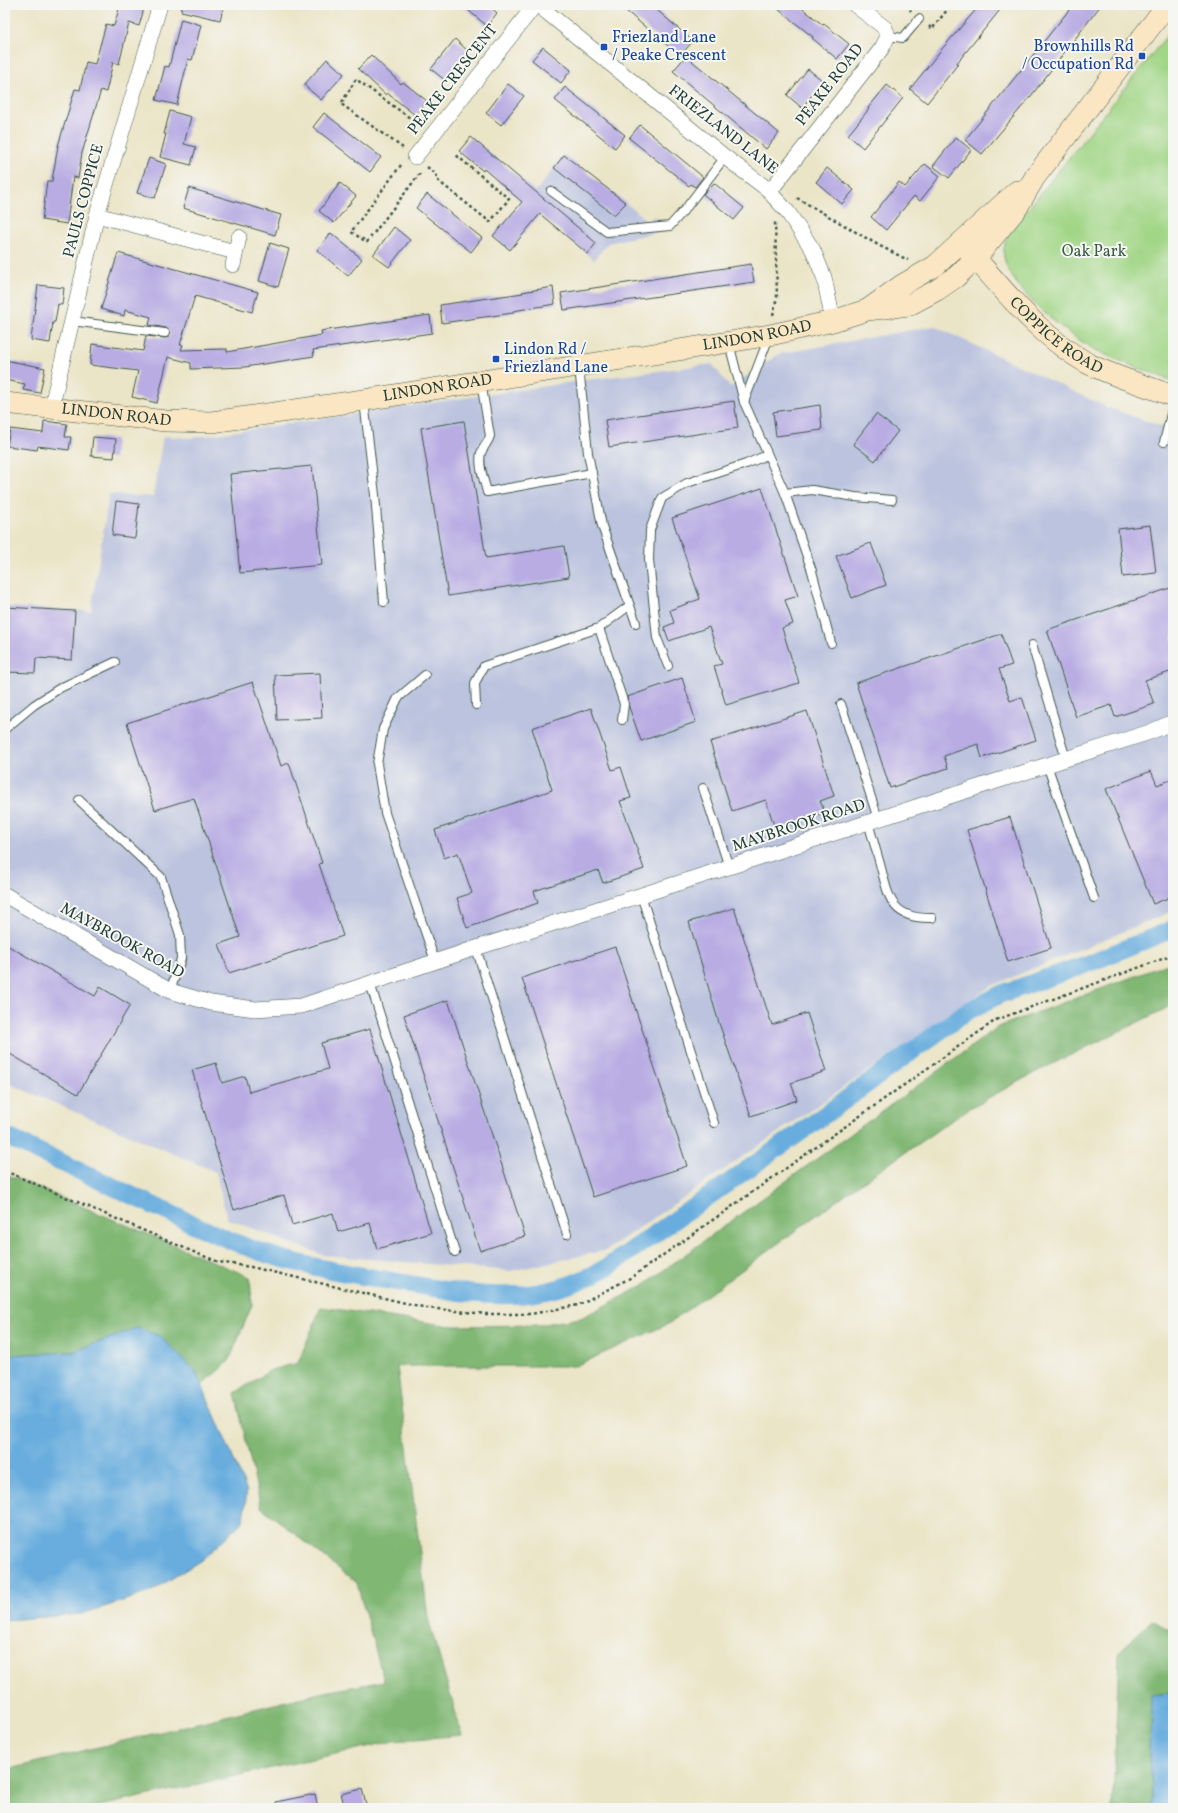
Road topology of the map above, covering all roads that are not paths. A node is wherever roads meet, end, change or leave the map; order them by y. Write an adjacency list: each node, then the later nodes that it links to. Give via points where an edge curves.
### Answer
1 (160, 5): 13 (street, PAULS COPPICE)
2 (535, 5): 9 (street, PEAKE CRESCENT)
3 (538, 5): 8 (street, FRIEZLAND LANE)
4 (855, 5): 7 (street, via 884,28)
5 (1167, 5): 10 (main road)
6 (919, 19): 7 (lane, via 903,38)
7 (888, 36): 12 (street, PEAKE ROAD, via 882,48)
8 (725, 157): 11 (lane, via 670,226 607,232); 12 (street, FRIEZLAND LANE)
9 (416, 161)
10 (1035, 177): 15 (main road, LINDON ROAD); 16 (main road, LINDON ROAD, via 1017,208)
11 (551, 191)
12 (771, 193): 18 (street, FRIEZLAND LANE, via 787,211 813,250 824,277)
13 (98, 215): 14 (street, via 234,258); 19 (street, PAULS COPPICE)
14 (239, 238)
15 (962, 242): 16 (main road, COPPICE ROAD); 17 (main road, LINDON ROAD, via 935,266)
16 (976, 258): 17 (main road, LINDON ROAD, via 956,277 909,304); 25 (main road, COPPICE ROAD, via 1029,319 1068,351 1101,369)
17 (867, 310): 18 (main road, LINDON ROAD)
18 (833, 320): 21 (main road, LINDON ROAD)
19 (72, 321): 20 (lane); 30 (street, PAULS COPPICE)
20 (165, 333)
21 (770, 335): 22 (main road, LINDON ROAD); 27 (lane)
22 (729, 342): 23 (main road, LINDON ROAD); 27 (lane)
23 (579, 366): 24 (main road, LINDON ROAD); 33 (lane)
24 (481, 381): 26 (main road, LINDON ROAD); 33 (lane, via 490,436 481,452 481,469 487,492)
25 (1173, 396)
26 (364, 400): 30 (main road, LINDON ROAD, via 212,422 166,421); 36 (lane)
27 (744, 402): 32 (lane)
28 (5, 403): 30 (main road, LINDON ROAD)
29 (1173, 406): 31 (lane)
30 (51, 408)
31 (1164, 442)
32 (766, 455): 34 (lane); 43 (lane, via 687,483 662,498 650,530 649,560 657,638)
33 (592, 473): 37 (lane, via 602,526)
34 (785, 493): 35 (lane, via 812,490); 40 (lane, via 812,572)
35 (892, 500)
36 (384, 602)
37 (630, 606): 38 (lane); 39 (lane)
38 (636, 623)
39 (599, 628): 46 (lane, via 484,666 475,683); 47 (lane, via 624,704)
40 (831, 643)
41 (1032, 645): 50 (lane)
42 (115, 662): 49 (lane, via 60,688)
43 (668, 666)
44 (425, 675): 61 (lane, via 398,698 383,729 377,764 385,813)
45 (841, 704): 54 (lane)
46 (476, 705)
47 (622, 720)
48 (1173, 722): 50 (street, MAYBROOK ROAD)
49 (5, 729)
50 (1066, 759): 51 (street, MAYBROOK ROAD)
51 (1047, 765): 54 (street, MAYBROOK ROAD); 58 (lane)
52 (703, 788): 55 (lane)
53 (79, 800): 63 (lane, via 161,877 180,935 181,960)
54 (873, 821): 55 (street, MAYBROOK ROAD); 59 (lane, via 888,898 900,912 917,918)
55 (729, 867): 57 (street, MAYBROOK ROAD)
56 (5, 895): 63 (street, MAYBROOK ROAD)
57 (641, 895): 60 (street, MAYBROOK ROAD); 64 (lane)
58 (1094, 898)
59 (932, 918)
60 (476, 948): 61 (street, MAYBROOK ROAD); 65 (lane)
61 (435, 961): 62 (street, MAYBROOK ROAD)
62 (370, 983): 63 (street, MAYBROOK ROAD, via 301,1006 255,1009 211,1003); 66 (lane)
63 (170, 991)
64 (714, 1123)
65 (567, 1234)
66 (455, 1252)

